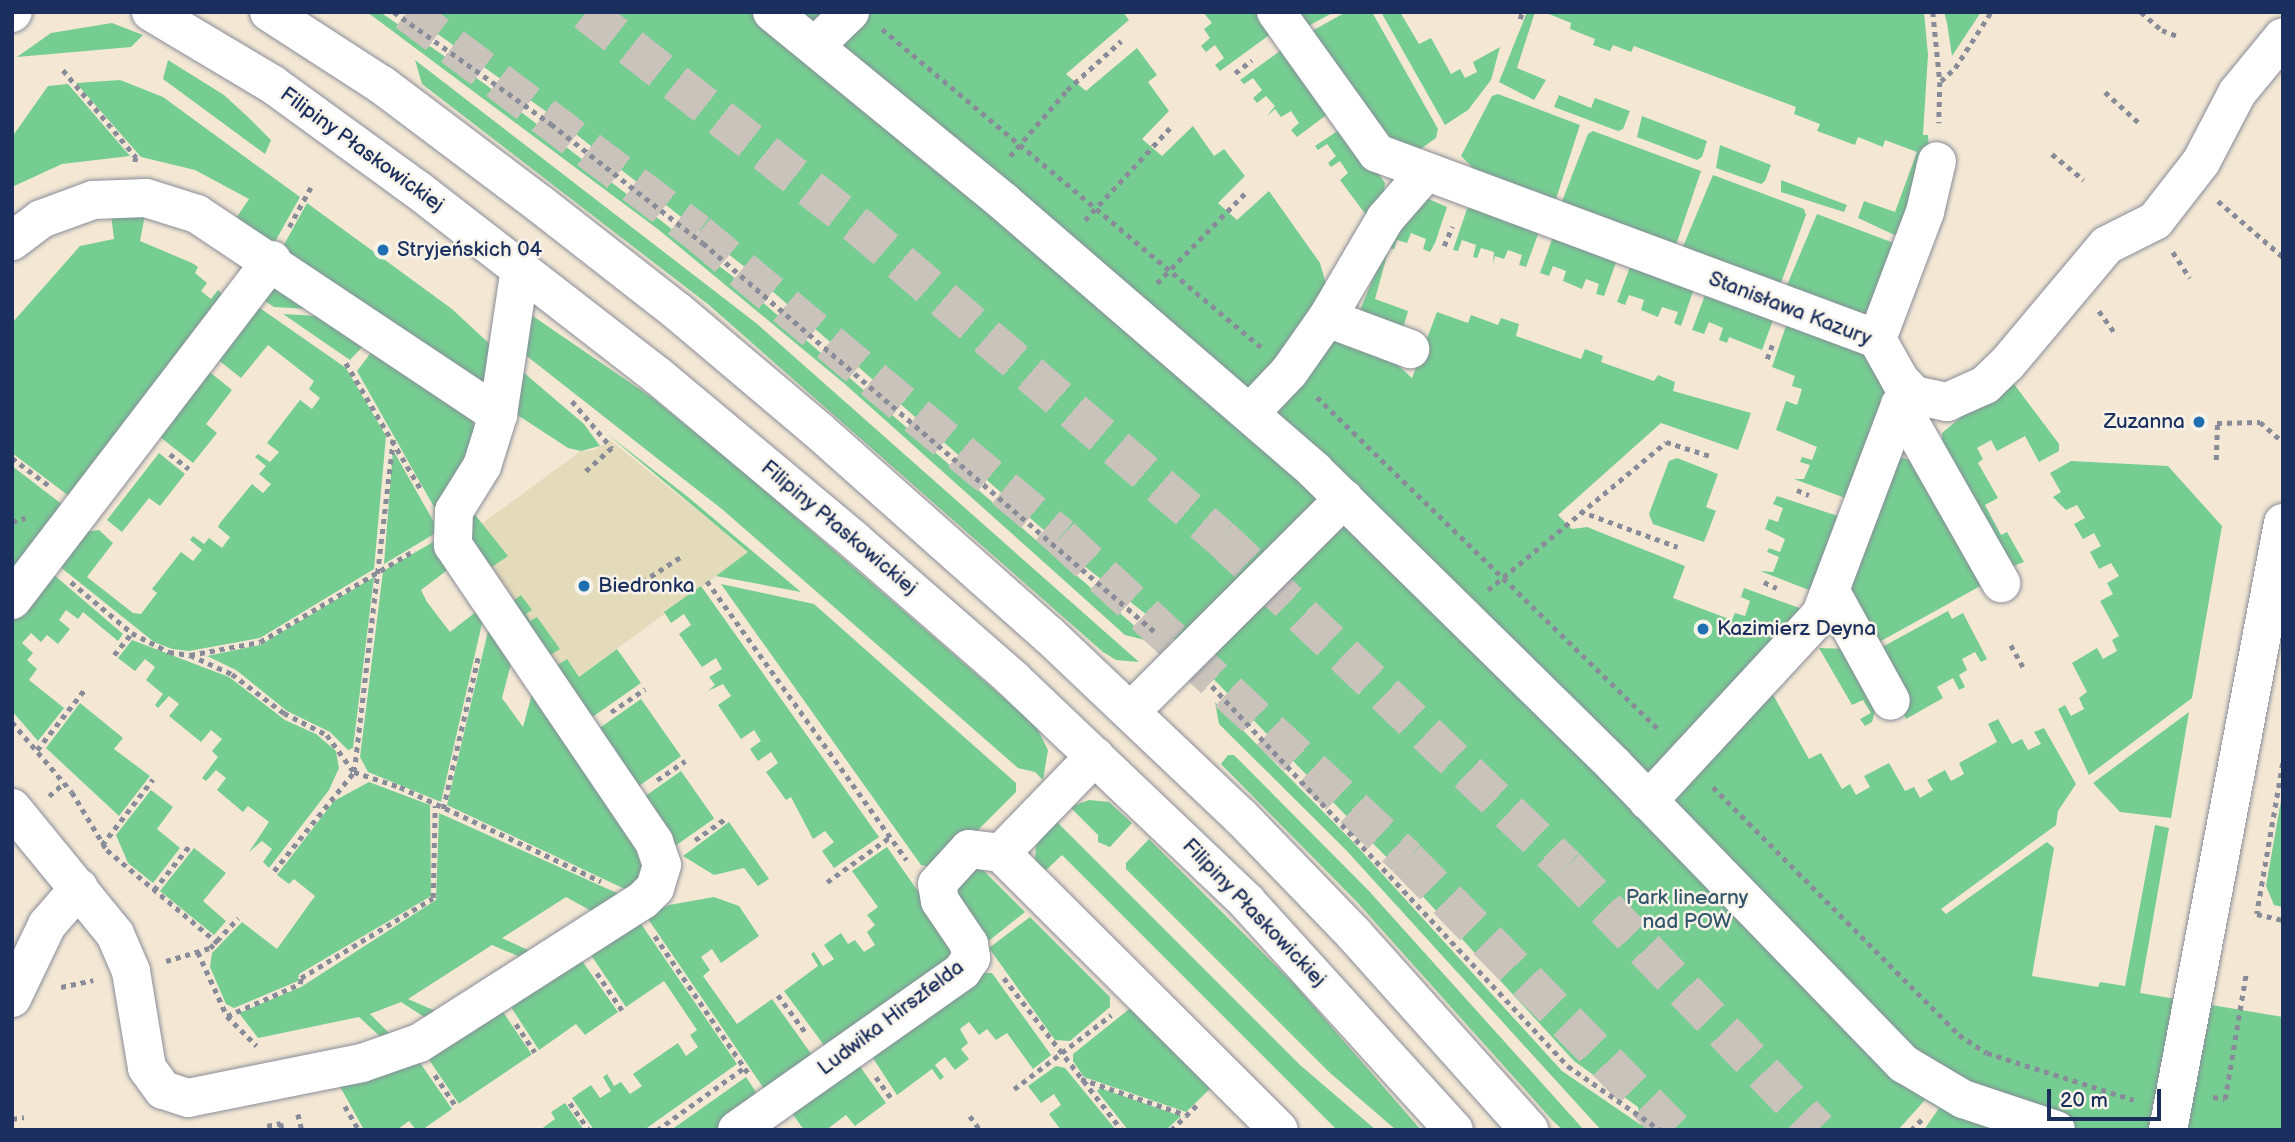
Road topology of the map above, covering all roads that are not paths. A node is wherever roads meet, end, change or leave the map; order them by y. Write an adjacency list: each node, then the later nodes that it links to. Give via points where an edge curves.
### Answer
1 (151, 12): 12 (street, Filipiny Płaskowickiej, via 272,84)
2 (269, 12): 25 (street, via 382,85 677,311 819,431)
3 (772, 12): 7 (street)
4 (1276, 12): 9 (street, Stanisława Kazury, via 1377,153)
5 (861, 17): 7 (street)
6 (2283, 37): 16 (street, via 2237,93 2192,177 2155,221 2107,245 1984,386 1947,402)
7 (815, 46): 17 (street)
8 (1937, 161): 14 (street, via 1925,212)
9 (1426, 172): 13 (street, via 1385,219); 14 (street, Stanisława Kazury)
10 (12, 241): 11 (street, via 58,211 93,200 128,197 197,214)
11 (272, 260): 18 (street); 23 (street)
12 (520, 268): 18 (street); 26 (street, Filipiny Płaskowickiej, via 855,541)
13 (1327, 318): 15 (street); 17 (street, via 1289,372)
14 (1877, 339): 16 (street, Stanisława Kazury)
15 (1410, 349)
16 (1907, 400): 21 (street, Stanisława Kazury); 22 (street)
17 (1250, 413): 19 (street)
18 (498, 415): 30 (street, via 489,449 458,501 448,530 458,556 658,849 659,881 635,905 419,1043 380,1058 188,1098 156,1084 144,1060 124,950)
19 (1344, 499): 25 (street); 27 (street)
20 (2283, 523): 32 (street)
21 (2001, 583)
22 (1831, 592): 24 (street); 27 (street, via 1821,614)
23 (12, 600)
24 (1891, 701)
25 (1131, 711): 36 (street, via 1354,933)
26 (1095, 756): 29 (street); 35 (street, Filipiny Płaskowickiej, via 1271,927)
27 (1648, 801): 37 (street, via 1904,1064 1963,1099)
28 (16, 821): 30 (street)
29 (1001, 853): 33 (street, Ludwika Hirszfelda, via 969,849 939,879 937,890 969,944 967,965); 34 (street)
30 (79, 888): 31 (street, via 47,925)
31 (12, 998)
32 (2170, 1122)
33 (737, 1130)
34 (1279, 1130)
35 (1454, 1130)
36 (1529, 1130)
37 (2056, 1130)

